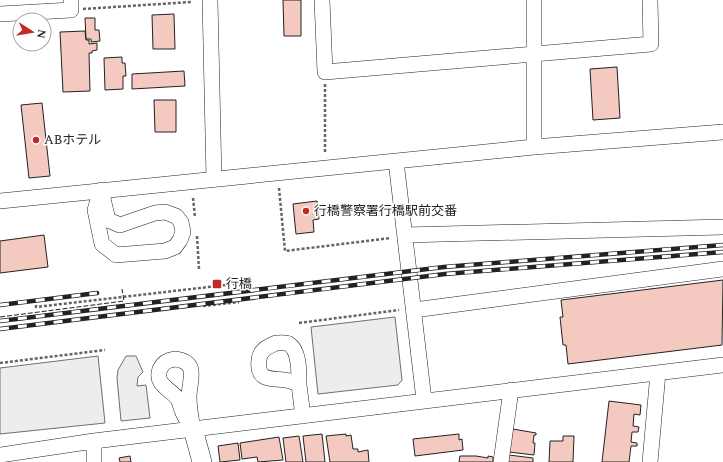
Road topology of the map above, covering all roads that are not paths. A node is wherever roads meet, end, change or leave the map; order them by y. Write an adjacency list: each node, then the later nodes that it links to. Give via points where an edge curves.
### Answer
1 (210, 0): 11 (street)
2 (322, 0): 7 (street, via 324,72)
3 (534, 0): 7 (street)
4 (650, 0): 7 (street, via 651,44)
5 (71, 5): 6 (street)
6 (0, 14)
7 (535, 54): 9 (street)
8 (723, 132): 9 (street)
9 (534, 147): 10 (street)
10 (396, 161): 11 (street); 15 (street)
11 (214, 179): 12 (street)
12 (101, 190): 12 (street, via 108,220 120,225 154,213 165,212 176,216 181,222 180,240 175,247 165,251 116,255 102,244 95,210); 13 (street)
13 (0, 200)
14 (723, 227): 15 (street)
15 (398, 237): 17 (street)
16 (723, 268): 17 (street)
17 (406, 310): 22 (street)
18 (723, 365): 19 (street)
19 (658, 373): 21 (street); 30 (street)
20 (299, 384): 23 (street)
21 (511, 390): 22 (street); 29 (street)
22 (424, 400): 23 (street)
23 (303, 416): 24 (street)
24 (193, 429): 25 (street); 28 (main road)
25 (94, 441): 26 (street); 27 (street)
26 (0, 455)
27 (94, 462)
28 (202, 462)
29 (501, 462)
30 (650, 462)

